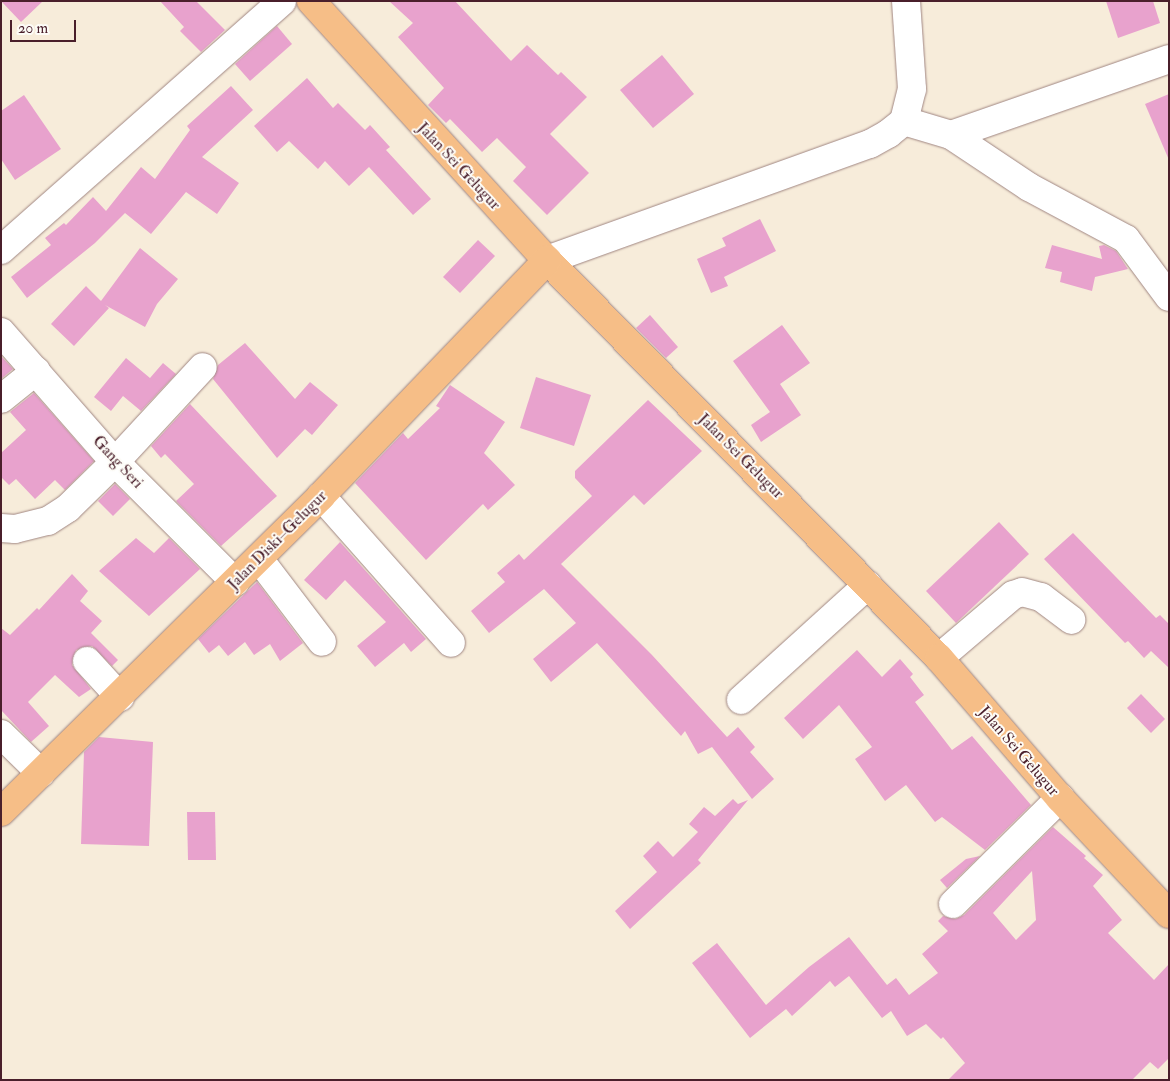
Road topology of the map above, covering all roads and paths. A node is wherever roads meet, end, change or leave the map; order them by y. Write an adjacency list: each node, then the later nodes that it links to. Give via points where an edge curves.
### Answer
1 (282, 1): 7 (street)
2 (311, 1): 8 (main road, Jalan Sei Gelugur)
3 (906, 1): 5 (street, via 912,89)
4 (1169, 59): 6 (street)
5 (904, 121): 6 (street); 8 (street, via 870,144)
6 (951, 136): 9 (street, via 1029,187 1126,239)
7 (1, 250)
8 (547, 260): 15 (main road, Jalan Diski–Gelugur); 19 (main road, Jalan Sei Gelugur)
9 (1169, 297)
10 (1, 332): 12 (street, Gang Seri)
11 (203, 367): 14 (street)
12 (36, 371): 13 (street); 14 (street, Gang Seri)
13 (1, 399)
14 (116, 462): 16 (street, via 68,508 48,521 15,529); 18 (street, Gang Seri)
15 (321, 496): 17 (main road, Jalan Diski–Gelugur); 22 (street)
16 (1, 528)
17 (259, 559): 18 (main road, Jalan Diski–Gelugur); 21 (street)
18 (235, 582): 25 (main road, Jalan Diski–Gelugur)
19 (868, 585): 23 (main road, Jalan Sei Gelugur); 26 (street)
20 (1071, 620): 23 (street, via 1042,597 1022,592 1013,595)
21 (322, 642)
22 (451, 643)
23 (938, 658): 29 (main road, Jalan Sei Gelugur)
24 (88, 661): 25 (street)
25 (120, 697): 28 (main road, Jalan Diski–Gelugur)
26 (741, 700)
27 (1, 734): 28 (street)
28 (41, 773): 30 (main road, Jalan Diski–Gelugur)
29 (1060, 798): 31 (street); 32 (main road, Jalan Sei Gelugur)
30 (1, 812)
31 (953, 904)
32 (1169, 914)

